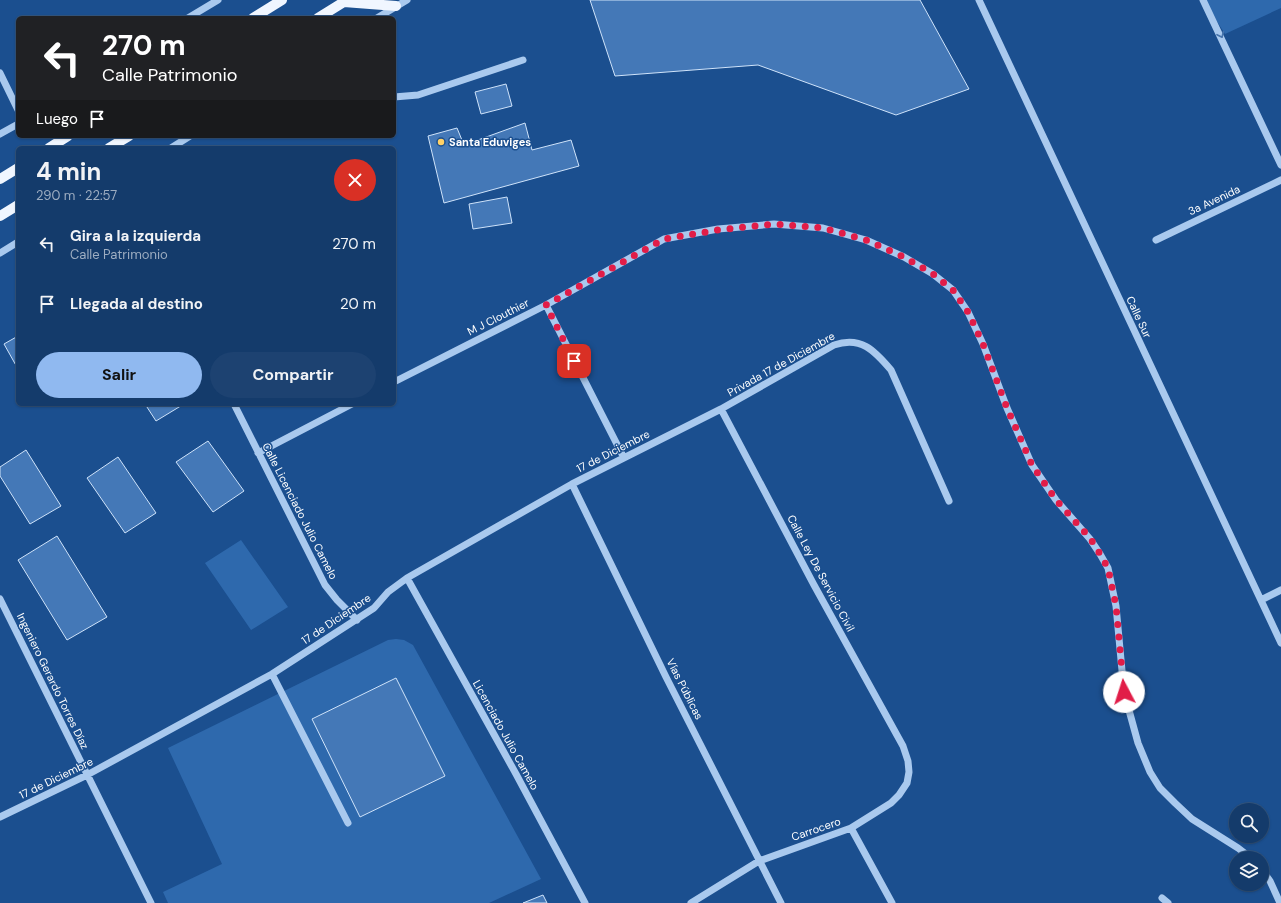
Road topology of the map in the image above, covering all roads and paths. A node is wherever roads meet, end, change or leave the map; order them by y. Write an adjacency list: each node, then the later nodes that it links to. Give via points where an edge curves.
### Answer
1 (218, 0): 8 (street)
2 (282, 0): 9 (main road)
3 (407, 0): 7 (street)
4 (979, 0): 45 (street, Calle Sur)
5 (1203, 0): 24 (street, one-way to 24)
6 (345, 1): 7 (main road); 10 (main road)
7 (396, 6): 11 (street)
8 (191, 16)
9 (256, 16)
10 (321, 16)
11 (380, 16)
12 (523, 60): 14 (street, via 418,96)
13 (0, 74): 15 (street)
14 (396, 97)
15 (16, 106)
16 (16, 125): 17 (street)
17 (0, 134)
18 (65, 138): 21 (main road)
19 (126, 138): 22 (main road)
20 (187, 138): 23 (street)
21 (52, 146)
22 (113, 146)
23 (174, 146)
24 (1281, 165)
25 (16, 169): 26 (main road)
26 (0, 179)
27 (1281, 180): 30 (street, 3a Avenida)
28 (16, 206): 29 (main road)
29 (0, 216)
30 (1156, 240)
31 (16, 243): 32 (street)
32 (0, 253)
33 (546, 305): 34 (street, M J Clouthier); 39 (street); 54 (street, M J Clouthier, via 664,239 774,224 823,228 866,240 904,257 933,274 953,290 968,312 1032,465 1056,500 1090,538 1108,568 1116,606 1124,692 1138,743 1150,772 1165,793 1192,818)
34 (396, 381)
35 (235, 406): 38 (street, Calle Licenciado Julio Camelo)
36 (348, 406): 38 (street)
37 (721, 409): 39 (street, 17 de Diciembre); 41 (street, Privada 17 de Diciembre, via 834,345 844,342 859,343 880,357 891,370); 49 (street, Calle Ley De Servicio Civil)
38 (258, 453): 46 (street, Calle Licenciado Julio Camelo, via 325,585)
39 (624, 458): 40 (street, 17 de Diciembre)
40 (572, 484): 42 (street, 17 de Diciembre); 55 (street, Vías Públicas)
41 (949, 501)
42 (407, 578): 46 (street, 17 de Diciembre); 59 (street, Licenciado Julio Camelo)
43 (1281, 590): 45 (street)
44 (0, 599): 50 (street, Ingeniero Gerardo Torres Díaz)
45 (1261, 600): 47 (street, Calle Sur)
46 (357, 620): 48 (street, 17 de Diciembre)
47 (1281, 643)
48 (272, 674): 50 (street, 17 de Diciembre); 52 (street)
49 (903, 746): 53 (street, Carrocero, via 908,761 907,783 891,803)
50 (88, 776): 51 (street, 17 de Diciembre); 58 (street, Ingeniero Gerardo Torres Díaz)
51 (0, 817)
52 (348, 823)
53 (851, 828): 55 (street, Carrocero); 62 (street)
54 (1242, 851)
55 (759, 861): 60 (street, Carrocero); 61 (street, Vías Públicas)
56 (1269, 880): 64 (street)
57 (1162, 898): 63 (street)
58 (150, 903)
59 (585, 903)
60 (691, 903)
61 (781, 903)
62 (892, 903)
63 (1168, 903)
64 (1280, 903)

